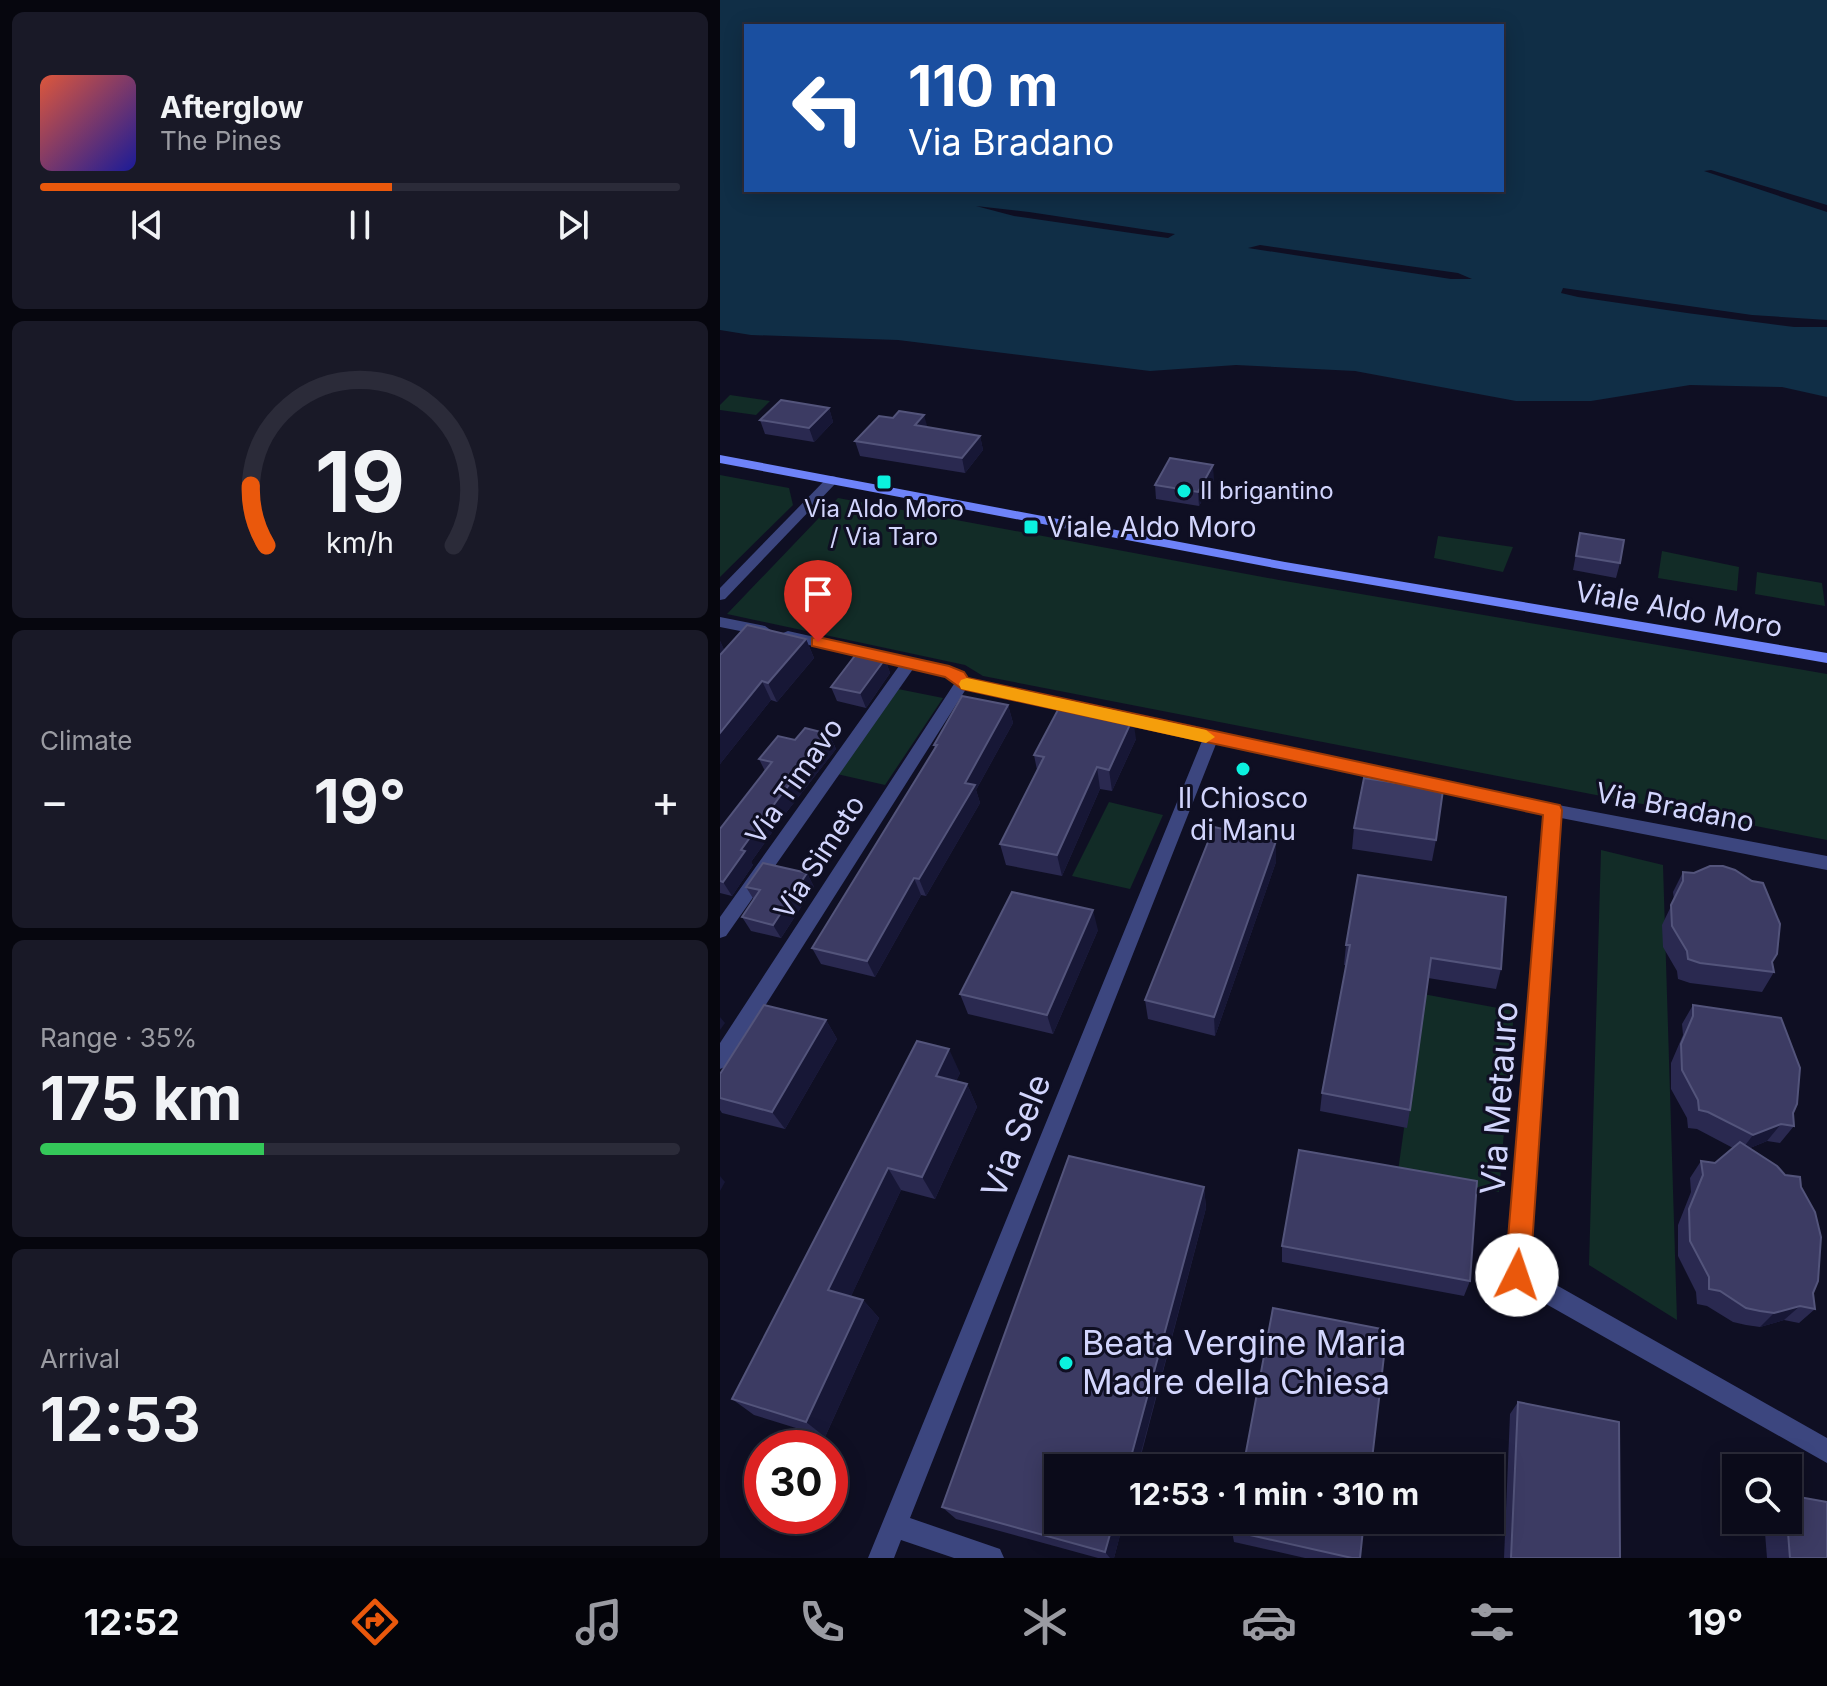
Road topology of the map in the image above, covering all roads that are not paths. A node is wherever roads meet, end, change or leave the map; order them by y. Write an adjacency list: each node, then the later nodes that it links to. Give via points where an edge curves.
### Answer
1 (720, 459): 2 (street, Viale Aldo Moro)
2 (832, 480): 3 (street); 5 (street, Viale Aldo Moro, via 1285,566)
3 (720, 596)
4 (720, 622): 6 (street, Via Bradano, via 752,634)
5 (1827, 658)
6 (910, 662): 7 (street, Via Bradano, via 955,674); 11 (street, Via Timavo)
7 (962, 683): 8 (street, Via Bradano); 12 (street, Via Simeto)
8 (1211, 738): 9 (street, Via Bradano); 14 (street, Via Sele)
9 (1553, 810): 10 (street, Via Bradano); 13 (street, Via Metauro, via 1517,1275)
10 (1827, 863)
11 (720, 931)
12 (720, 1060)
13 (1827, 1451)
14 (894, 1525): 15 (street, Via Sele); 16 (street)
15 (881, 1558)
16 (991, 1558)

